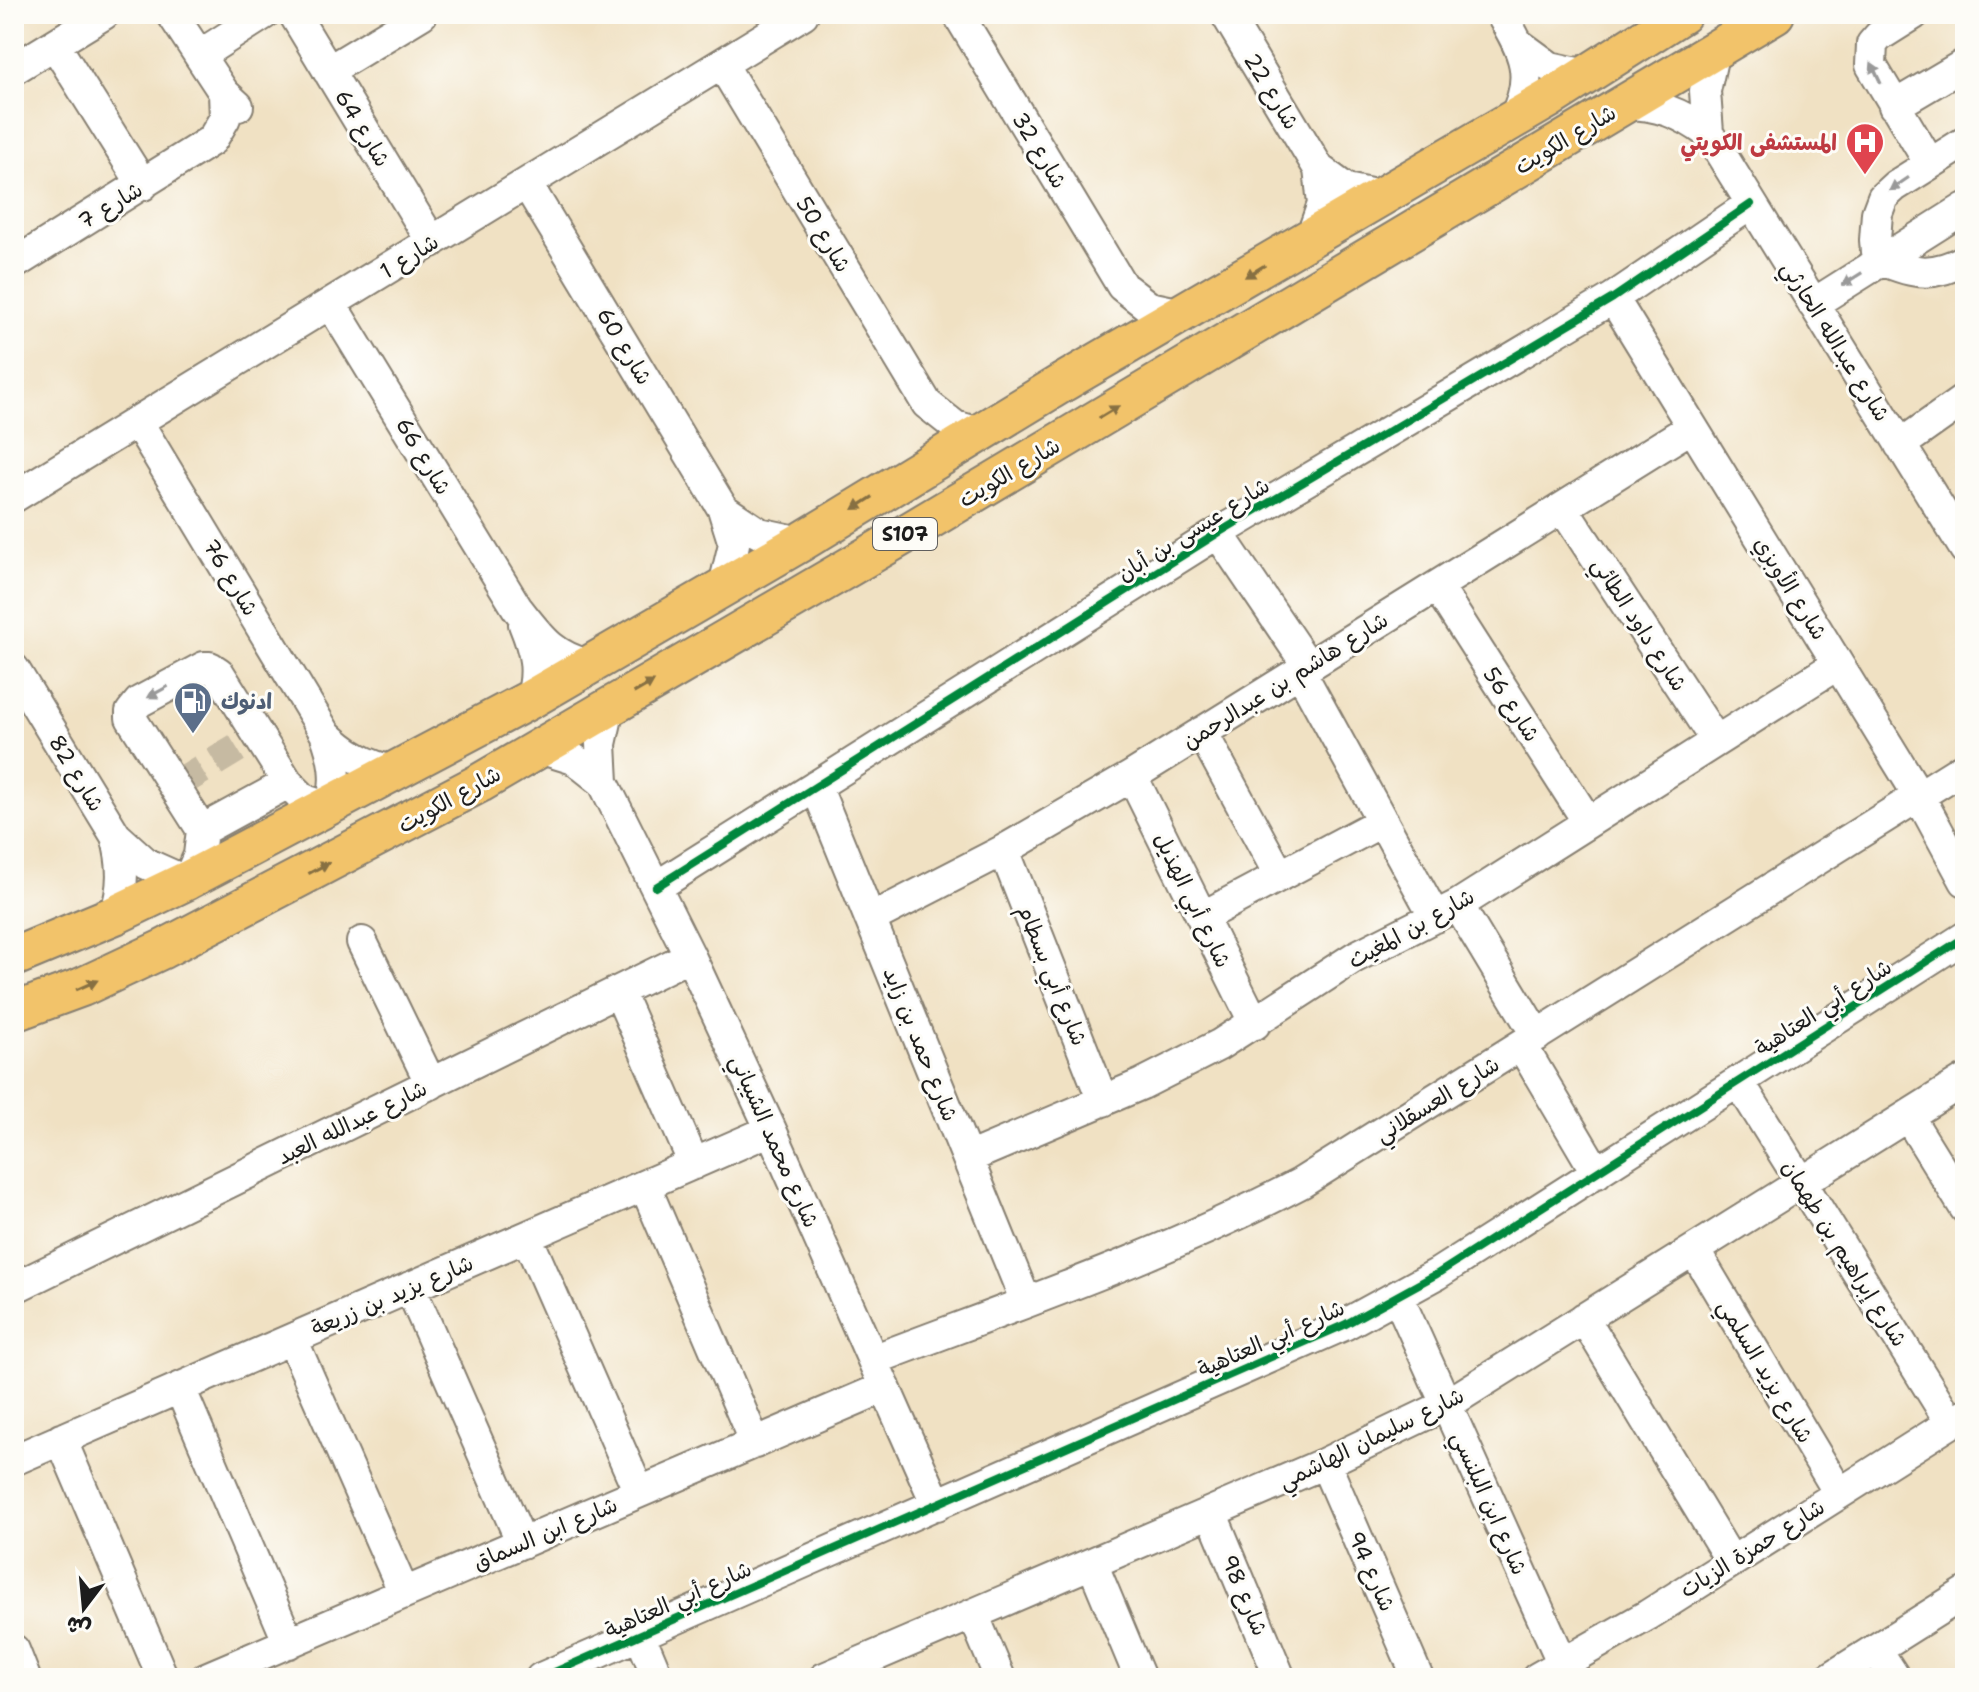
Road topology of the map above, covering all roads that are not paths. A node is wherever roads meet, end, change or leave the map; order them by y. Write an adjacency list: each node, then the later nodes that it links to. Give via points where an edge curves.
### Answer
1 (104, 14): 13 (street)
2 (264, 14): 16 (street)
3 (294, 14): 20 (street, شارع 64)
4 (422, 14): 20 (street)
5 (803, 14): 17 (street, شارع 1)
6 (958, 14): 40 (street, شارع 32)
7 (1226, 14): 28 (street, شارع 22)
8 (1501, 14): 14 (street)
9 (1682, 14): 21 (main road, شارع الكويت / S107)
10 (1775, 14): 15 (main road, شارع الكويت / S107)
11 (1914, 14): 23 (street, one-way to 11, via 1875,75 1872,44)
12 (174, 15): 16 (street, شارع 7)
13 (55, 45): 19 (street); 30 (street)
14 (1520, 45): 21 (street, via 1550,67); 24 (street, via 1526,83)
15 (1714, 50): 22 (main road, شارع الكويت / S107); 25 (street, شارع عبدالله الحارثي, via 1705,91)
16 (200, 55): 30 (street, شارع 7, via 241,113 240,128)
17 (722, 64): 29 (street, شارع 1); 48 (street, شارع 50)
18 (1965, 64): 23 (street)
19 (14, 69)
20 (328, 71): 36 (street, شارع 64)
21 (1586, 75): 24 (main road, شارع الكويت / S107)
22 (1624, 104): 25 (street, شارع عبدالله الحارثي, via 1669,109); 34 (main road, شارع الكويت / S107)
23 (1894, 106): 27 (street)
24 (1514, 118): 31 (main road, شارع الكويت / S107); 34 (main road, via 1422,198 1422,213)
25 (1708, 133): 32 (street, شارع عبدالله الحارثي)
26 (1965, 142): 27 (street)
27 (1930, 164): 37 (street, one-way to 37, via 1883,197 1875,240)
28 (1319, 169): 31 (street, شارع 22, via 1346,189); 35 (street, شارع 22, via 1323,204)
29 (527, 184): 36 (street, شارع 1); 56 (street, شارع 60)
30 (143, 185): 39 (street, شارع 7)
31 (1380, 196): 35 (main road, شارع الكويت / S107)
32 (1751, 204): 41 (street, شارع عيسى بن أبان); 43 (street, شارع عبدالله الحارثي)
33 (1965, 208): 37 (street)
34 (1431, 220): 57 (main road, شارع الكويت / S107, one-way to 34)
35 (1311, 238): 44 (main road, شارع الكويت / S107, one-way to 44)
36 (432, 242): 42 (street, شارع 1)
37 (1882, 260): 38 (street, via 1933,273); 43 (street, one-way to 43)
38 (1965, 260)
39 (14, 264)
40 (1122, 286): 44 (street, شارع 32, via 1149,307); 45 (street, شارع 32, via 1127,319)
41 (1613, 298): 50 (street, شارع الأوبزي); 58 (street, شارع عيسى بن أبان)
42 (331, 304): 49 (street, شارع 1); 63 (street, شارع 66)
43 (1813, 304): 52 (street, شارع عبدالله الحارثي)
44 (1182, 314): 45 (main road, شارع الكويت / S107)
45 (1117, 351): 46 (main road, شارع الكويت / S107)
46 (1062, 383): 51 (main road, شارع الكويت / S107); 57 (main road, via 1071,399 1066,413 959,480)
47 (1965, 399): 52 (street)
48 (927, 404): 51 (street, شارع 50, via 955,426); 53 (street, via 930,437)
49 (137, 421): 54 (street, شارع 1); 71 (street, شارع 76)
50 (1692, 427): 55 (street, شارع هاشم بن عبدالرحمن); 64 (street, شارع الأوبزي)
51 (979, 433): 53 (main road, شارع الكويت / S107)
52 (1900, 445): 60 (street, شارع عبدالله الحارثي)
53 (919, 467): 59 (main road, شارع الكويت / S107, one-way to 59)
54 (14, 497)
55 (1563, 508): 62 (street, شارع هاشم بن عبدالرحمن); 72 (street, شارع داود الطائي)
56 (723, 509): 59 (street, شارع 60, via 759,533); 61 (street, شارع 60, via 734,544)
57 (909, 532): 69 (main road, شارع الكويت / S107, one-way to 57)
58 (1218, 533): 67 (street); 80 (street, شارع عيسى بن أبان)
59 (801, 542): 61 (main road, شارع الكويت / S107)
60 (1965, 549)
61 (724, 586): 65 (main road, شارع الكويت / S107)
62 (1437, 586): 67 (street, شارع هاشم بن عبدالرحمن); 84 (street, شارع 56)
63 (517, 608): 65 (street, شارع 66, via 553,650); 68 (street, شارع 66, via 536,659)
64 (1838, 664): 72 (street, شارع بن المغيث); 81 (street, شارع الأوبزي)
65 (589, 665): 68 (main road, شارع الكويت / S107)
66 (14, 669): 86 (street, شارع 82)
67 (1304, 669): 70 (street, شارع هاشم بن عبدالرحمن); 83 (street)
68 (531, 699): 75 (main road, شارع الكويت / S107); 79 (main road, via 508,729 464,763 467,778)
69 (609, 708): 73 (main road, شارع الكويت / S107); 77 (street, شارع محمد الشيباني, via 601,744)
70 (1202, 732): 76 (street, شارع هاشم بن عبدالرحمن); 88 (street)
71 (325, 733): 75 (street, شارع 76, via 360,761); 82 (street, شارع 76, via 335,764)
72 (1716, 741): 84 (street, شارع بن المغيث)
73 (539, 748): 77 (street, شارع محمد الشيباني, via 574,759); 79 (main road, شارع الكويت / S107)
74 (1965, 767): 81 (street, شارع العسقلاني)
75 (394, 771): 82 (main road, شارع الكويت / S107)
76 (1132, 776): 87 (street, شارع هاشم بن عبدالرحمن); 94 (street, شارع أبي الهذيل)
77 (603, 782): 91 (street, شارع محمد الشيباني)
78 (288, 783): 82 (street, via 305,800); 85 (street); 85 (street, one-way to 85, via 248,742 219,673 210,667 198,669 139,702 131,712)
79 (480, 783): 101 (main road, شارع الكويت / S107, one-way to 79, via 163,949)
80 (816, 786): 91 (street, شارع عيسى بن أبان); 95 (street, شارع حمد بن زايد)
81 (1919, 796): 90 (street, شارع الأوبزي); 103 (street, شارع العسقلاني)
82 (330, 805): 89 (main road, شارع الكويت / S107)
83 (1383, 821): 88 (street); 92 (street)
84 (1588, 822): 92 (street, شارع بن المغيث)
85 (202, 830): 89 (street, via 199,855)
86 (116, 836): 89 (street, شارع 82, via 147,864); 93 (street, شارع 82, via 122,884)
87 (1004, 850): 95 (street, شارع هاشم بن عبدالرحمن); 107 (street, شارع أبي بسطام)
88 (1280, 876): 94 (street)
89 (186, 881): 93 (main road, شارع الكويت / S107)
90 (1965, 881)
91 (656, 887): 99 (street, شارع محمد الشيباني)
92 (1446, 911): 102 (street, شارع بن المغيث, via 1355,957); 103 (street)
93 (115, 915): 98 (main road, شارع الكويت / S107)
94 (1202, 917): 102 (street, شارع أبي الهذيل)
95 (870, 919): 110 (street, شارع حمد بن زايد)
96 (1965, 937): 105 (street, شارع أبي العتاهية)
97 (362, 942): 106 (street)
98 (16, 955)
99 (690, 956): 100 (street, شارع عبدالله العبد); 109 (street, شارع محمد الشيباني)
100 (619, 992): 106 (street, شارع عبدالله العبد); 111 (street)
101 (14, 1012)
102 (1255, 1024): 107 (street, شارع بن المغيث, via 1181,1066)
103 (1530, 1041): 112 (street); 121 (street, شارع العسقلاني, via 1348,1156 1253,1208)
104 (1965, 1080): 108 (street, شارع سليمان الهاشمي)
105 (1739, 1082): 112 (street, شارع أبي العتاهية); 113 (street, شارع إبراهيم بن طهمان)
106 (431, 1084): 119 (street, شارع عبدالله العبد)
107 (1103, 1101): 110 (street, شارع بن المغيث)
108 (1908, 1116): 113 (street, شارع سليمان الهاشمي); 115 (street)
109 (771, 1130): 111 (street, شارع يزيد بن زريعة); 124 (street, شارع محمد الشيباني)
110 (968, 1158): 121 (street, شارع حمد بن زايد)
111 (694, 1164): 114 (street, شارع يزيد بن زريعة)
112 (1597, 1173): 120 (street, شارع أبي العتاهية)
113 (1801, 1183): 117 (street, شارع سليمان الهاشمي); 127 (street, شارع إبراهيم بن طهمان)
114 (645, 1186): 116 (street, شارع يزيد بن زريعة); 129 (street)
115 (1965, 1208)
116 (527, 1237): 118 (street, شارع يزيد بن زريعة); 132 (street)
117 (1694, 1250): 122 (street, شارع سليمان الهاشمي); 133 (street, شارع يزيد السلمي)
118 (410, 1287): 123 (street, شارع يزيد بن زريعة); 136 (street)
119 (14, 1288)
120 (1398, 1297): 126 (street, شارع ابن البلنسي); 134 (street, شارع أبي العتاهية)
121 (1026, 1302): 124 (street, شارع العسقلاني)
122 (1584, 1318): 126 (street, شارع سليمان الهاشمي); 137 (street)
123 (292, 1339): 125 (street, شارع يزيد بن زريعة); 139 (street)
124 (879, 1374): 129 (street, شارع ابن السماق); 134 (street, شارع محمد الشيباني)
125 (180, 1388): 128 (street, شارع يزيد بن زريعة); 143 (street)
126 (1446, 1405): 131 (street, شارع سليمان الهاشمي); 147 (street, شارع ابن البلنسي)
127 (1958, 1418): 133 (street, شارع حمزة الزيات)
128 (61, 1439): 130 (street, شارع يزيد بن زريعة); 150 (street)
129 (755, 1443): 132 (street, شارع ابن السماق)
130 (14, 1460)
131 (1325, 1463): 135 (street, شارع سليمان الهاشمي); 157 (street, شارع 94)
132 (639, 1492): 136 (street, شارع ابن السماق)
133 (1839, 1493): 137 (street, شارع حمزة الزيات)
134 (937, 1505): 142 (street, شارع أبي العتاهية)
135 (1211, 1512): 138 (street, شارع سليمان الهاشمي); 156 (street, شارع 98)
136 (522, 1543): 139 (street, شارع ابن السماق)
137 (1731, 1561): 147 (street, شارع حمزة الزيات)
138 (1092, 1563): 141 (street, شارع سليمان الهاشمي); 155 (street)
139 (404, 1593): 143 (street, شارع ابن السماق)
140 (1965, 1593): 144 (street)
141 (973, 1614): 146 (street, شارع سليمان الهاشمي); 154 (street)
142 (640, 1635): 148 (street, شارع أبي العتاهية); 152 (street)
143 (289, 1643): 151 (street, شارع ابن السماق)
144 (1876, 1649): 158 (street); 159 (street)
145 (14, 1650): 149 (street)
146 (858, 1671): 153 (street, شارع سليمان الهاشمي)
147 (1550, 1671)
148 (549, 1677)
149 (25, 1678)
150 (163, 1678)
151 (206, 1678)
152 (658, 1678)
153 (824, 1678)
154 (1000, 1678)
155 (1140, 1678)
156 (1280, 1678)
157 (1418, 1678)
158 (1830, 1678)
159 (1895, 1678)

